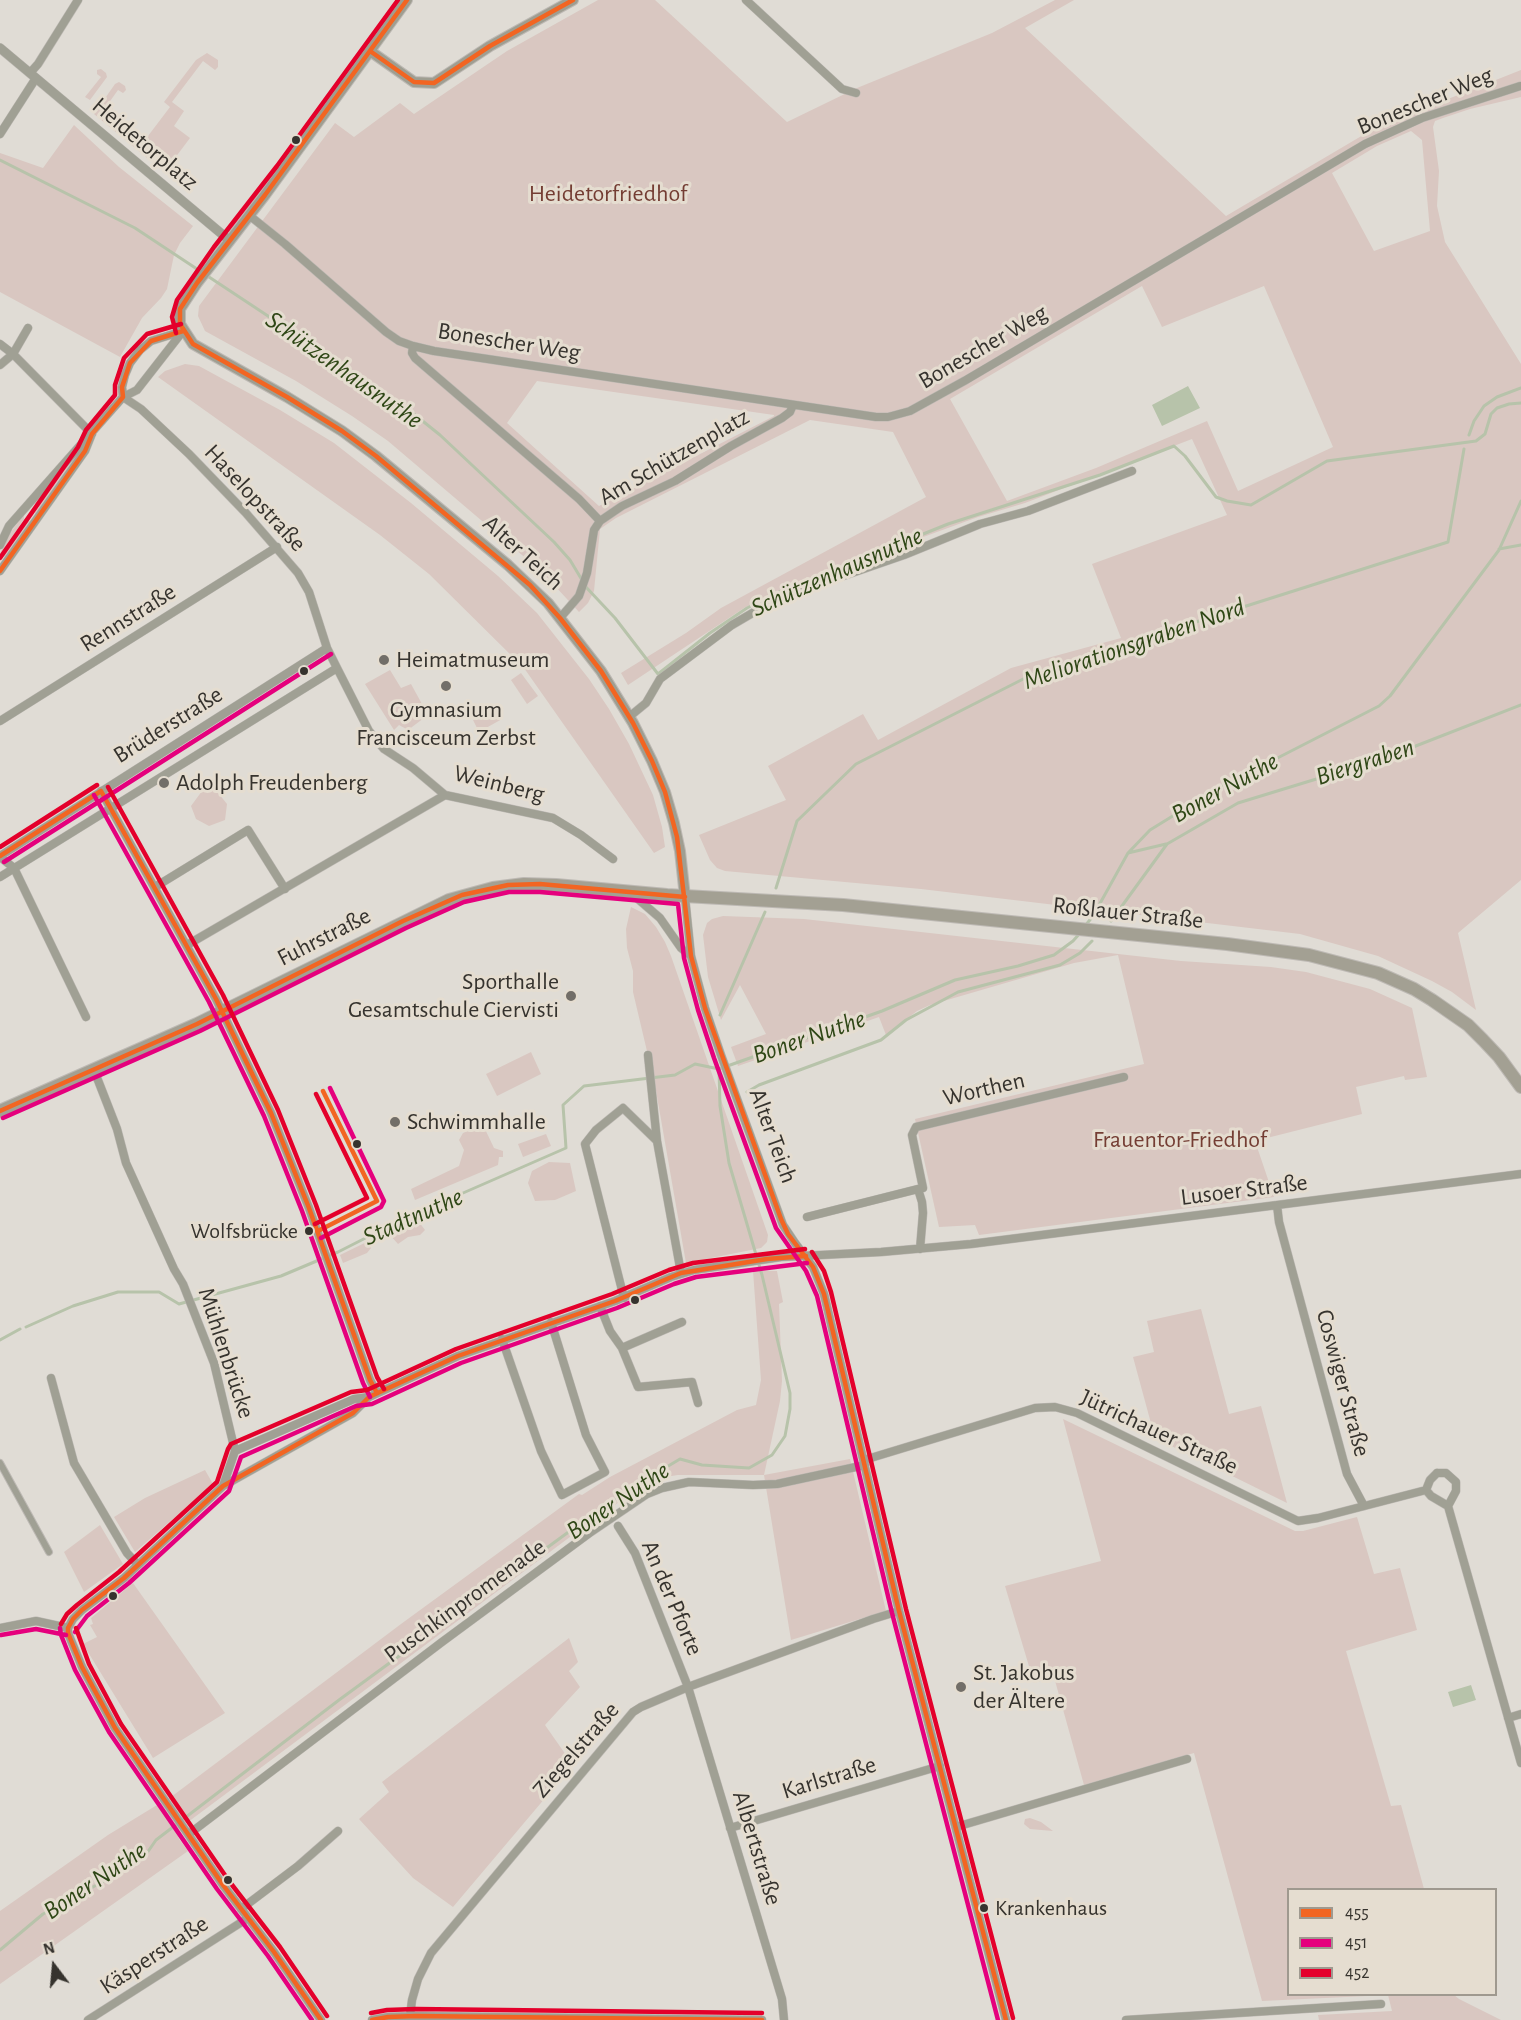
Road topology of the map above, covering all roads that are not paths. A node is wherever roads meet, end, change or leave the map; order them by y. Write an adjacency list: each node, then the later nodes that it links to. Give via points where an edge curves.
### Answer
1 (78, 0): 7 (street)
2 (407, 0): 6 (main road)
3 (573, 0): 6 (main road, via 490,46 434,83 414,82)
4 (746, 0): 9 (street, via 842,89)
5 (0, 48): 7 (street, Heidetorplatz)
6 (370, 51): 11 (main road)
7 (33, 75): 10 (street); 12 (street, Heidetorplatz)
8 (1520, 86): 20 (street, Bonescher Weg, via 1422,118 1365,144 910,411 876,417)
9 (856, 93)
10 (0, 134)
11 (250, 216): 12 (main road); 16 (street, Bonescher Weg, via 386,332)
12 (230, 240): 14 (main road, via 180,309)
13 (28, 328): 17 (street)
14 (183, 331): 19 (street, via 138,390); 19 (street, via 151,341 140,350 125,375); 27 (main road, Alter Teich, via 192,344 342,430 515,572)
15 (0, 344): 17 (street)
16 (414, 346): 20 (street, Bonescher Weg); 23 (street, Bonescher Weg, via 412,353 416,358)
17 (13, 354): 18 (street); 21 (street)
18 (0, 365)
19 (123, 397): 21 (street); 25 (street, Haselopstraße, via 189,454)
20 (793, 405): 23 (street, Am Schützenplatz, via 782,418)
21 (92, 434): 24 (street, via 9,526); 26 (street, via 85,451)
22 (1132, 471): 30 (street, via 761,608 660,679 646,703)
23 (600, 521): 27 (street, Am Schützenplatz, via 594,530 581,590)
24 (0, 545)
25 (277, 547): 28 (street, Haselopstraße, via 304,582); 31 (street, Rennstraße)
26 (0, 571)
27 (560, 618): 30 (main road, Alter Teich, via 601,671)
28 (327, 648): 29 (street, Weinberg); 32 (street, Brüderstraße)
29 (337, 668): 33 (street, Weinberg, via 369,731 384,749); 34 (street, Brüderstraße)
30 (629, 717): 42 (main road, Alter Teich, via 670,807)
31 (0, 721)
32 (101, 791): 34 (street); 35 (street, Brüderstraße)
33 (445, 795): 36 (street, Weinberg, via 553,818); 40 (street)
34 (111, 807): 37 (street, Brüderstraße); 39 (street)
35 (0, 856): 37 (street)
36 (613, 859)
37 (14, 868): 38 (street, Brüderstraße); 46 (street)
38 (0, 877)
39 (155, 887): 40 (street, via 248,830); 43 (street)
40 (285, 889): 43 (street)
41 (631, 893): 42 (main road, Fuhrstraße); 44 (street, Alter Teich, via 660,918); 45 (main road, Fuhrstraße, via 524,884 462,895)
42 (685, 897): 44 (street, Alter Teich); 50 (main road, Roßlauer Straße, via 843,905 1285,951 1330,960 1378,973 1449,1011 1499,1057)
43 (187, 945): 45 (street)
44 (691, 956): 58 (street, Alter Teich, via 727,1073 783,1225)
45 (222, 1011): 48 (main road, Fuhrstraße); 67 (street, via 272,1113 324,1247)
46 (86, 1017)
47 (648, 1055): 52 (street)
48 (94, 1070): 51 (main road, Fuhrstraße); 69 (street, Mühlenbrücke, via 126,1164 187,1293 214,1363)
49 (1124, 1077): 54 (street, Worthen, via 916,1127 912,1135)
50 (1521, 1087)
51 (0, 1111)
52 (657, 1141): 59 (street); 60 (street, via 623,1108 585,1144)
53 (1521, 1174): 55 (street, Lusoer Straße)
54 (920, 1189): 56 (street); 57 (street, Worthen)
55 (1276, 1206): 57 (street, Lusoer Straße); 74 (street, Coswiger Straße, via 1347,1474)
56 (807, 1217)
57 (920, 1249): 58 (street, Lusoer Straße)
58 (806, 1256): 59 (street, Lusoer Straße); 71 (street, Alter Teich, via 824,1294)
59 (681, 1273): 60 (street, Lusoer Straße)
60 (624, 1298): 61 (street, Lusoer Straße)
61 (600, 1306): 62 (street, Lusoer Straße); 65 (street)
62 (551, 1322): 64 (street, Lusoer Straße); 64 (street, via 586,1435 604,1472 562,1495 541,1450)
63 (682, 1322): 65 (street)
64 (502, 1339): 67 (street, Lusoer Straße)
65 (622, 1348): 68 (street, via 638,1387 692,1382)
66 (51, 1378): 78 (street, via 74,1463)
67 (373, 1395): 69 (street, via 354,1399); 72 (street, via 353,1413)
68 (698, 1403)
69 (235, 1451): 72 (street)
70 (0, 1463): 77 (street)
71 (864, 1463): 74 (street, Jütrichauer Straße, via 1035,1408 1055,1407 1077,1413 1298,1521); 79 (street, Alter Teich); 90 (street, Puschkinpromenade, via 777,1484 689,1482 647,1494)
72 (223, 1486): 78 (street)
73 (1426, 1490): 74 (street); 75 (street); 75 (street, via 1433,1476 1450,1475 1457,1486)
74 (1364, 1506)
75 (1448, 1506): 84 (street)
76 (618, 1526): 82 (street, An der Pforte, via 635,1553)
77 (49, 1552)
78 (138, 1565): 81 (street, via 82,1610)
79 (899, 1611): 82 (street, Ziegelstraße); 87 (street, Alter Teich)
80 (0, 1628): 81 (street, via 36,1621)
81 (68, 1628): 90 (street, via 96,1695 115,1728)
82 (688, 1687): 89 (street, Albertstraße); 95 (street, Ziegelstraße, via 640,1707 628,1717 431,1953 418,1979)
83 (1521, 1714): 84 (street)
84 (1508, 1718): 86 (street)
85 (1187, 1759): 88 (street)
86 (1521, 1763)
87 (940, 1766): 88 (street, Alter Teich); 89 (street, Karlstraße)
88 (956, 1827): 101 (street, Alter Teich)
89 (730, 1828): 100 (street, Albertstraße, via 782,1999)
90 (187, 1831): 92 (street)
91 (338, 1831): 92 (street)
92 (241, 1909): 93 (street)
93 (248, 1918): 96 (street, Käsperstraße); 97 (street)
94 (1381, 2004): 102 (street)
95 (410, 2016): 98 (street); 99 (street)
96 (88, 2020)
97 (321, 2020)
98 (372, 2020)
99 (762, 2020)
100 (784, 2020)
101 (1006, 2020)
102 (1126, 2020)

